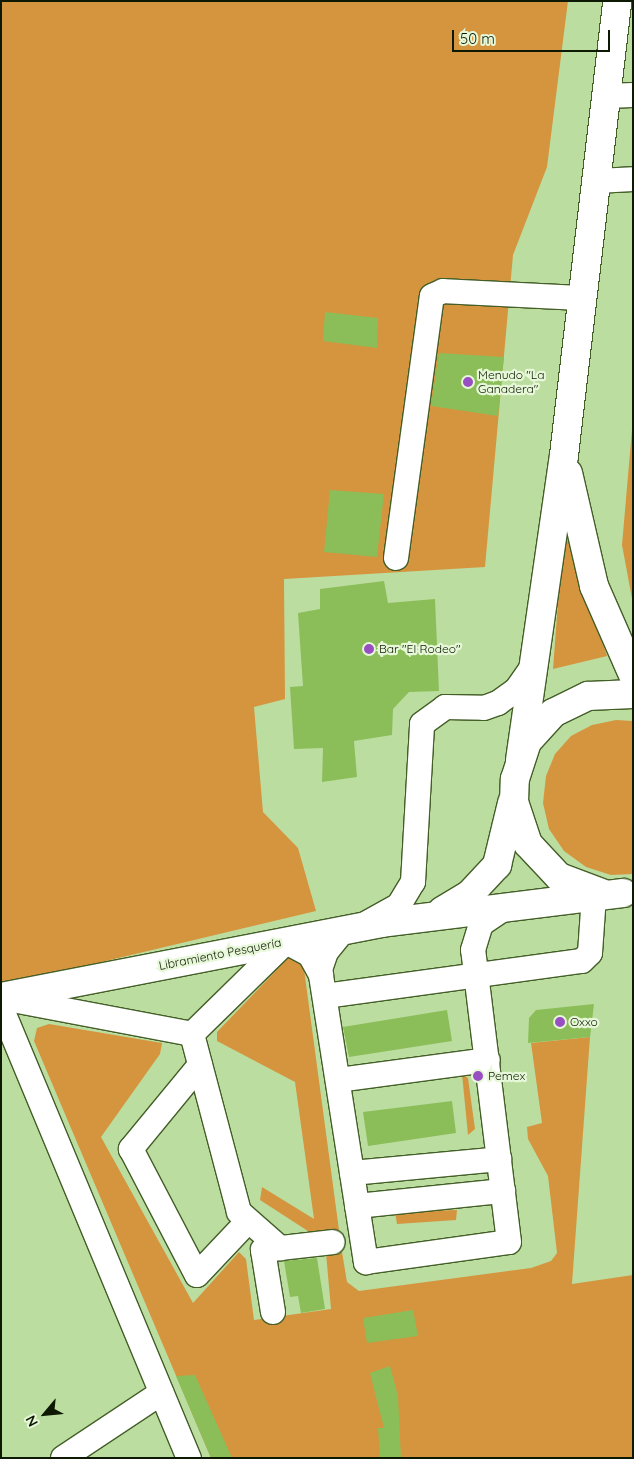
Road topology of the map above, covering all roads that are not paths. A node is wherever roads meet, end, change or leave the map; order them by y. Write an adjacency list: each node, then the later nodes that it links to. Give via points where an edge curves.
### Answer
1 (617, 1): 2 (main road)
2 (606, 96): 3 (street); 5 (main road)
3 (633, 96)
4 (633, 179): 5 (street)
5 (597, 181): 6 (main road)
6 (583, 298): 7 (main road); 8 (street, via 443,291 432,296)
7 (564, 455): 9 (main road); 10 (main road, via 594,586)
8 (396, 558)
9 (534, 665): 12 (main road); 17 (street, via 517,689 498,703 484,708 446,707 422,724 413,882 399,905)
10 (633, 675)
11 (633, 694): 12 (main road, via 607,692 569,703 539,726)
12 (517, 770): 13 (main road, via 519,824 542,862 579,887); 16 (main road, via 507,836 497,865 455,905)
13 (628, 893): 14 (main road)
14 (594, 896): 15 (main road); 20 (street, via 586,958)
15 (506, 907): 16 (main road); 19 (street, via 481,924)
16 (430, 916): 17 (main road, Libramiento Pesquería); 19 (street, via 455,922)
17 (350, 929): 18 (main road, Libramiento Pesquería); 21 (street, via 323,958)
18 (286, 942): 21 (street, via 310,955); 22 (main road, Libramiento Pesquería); 24 (street)
19 (474, 950): 20 (street)
20 (477, 974): 21 (street); 25 (street)
21 (323, 986): 27 (street)
22 (1, 998): 24 (street)
23 (1, 1008): 34 (street)
24 (192, 1034): 26 (street)
25 (488, 1060): 27 (street); 28 (street)
26 (200, 1065): 30 (street, via 239,1212); 30 (street, via 131,1149 197,1275)
27 (338, 1080): 29 (street)
28 (501, 1175): 29 (street); 29 (street); 29 (street, via 509,1242 366,1262)
29 (355, 1189)
30 (248, 1221): 32 (street)
31 (334, 1242): 32 (street)
32 (280, 1248): 33 (street, via 263,1250)
33 (272, 1312)
34 (161, 1393): 35 (street); 36 (street)
35 (63, 1458)
36 (189, 1458)

